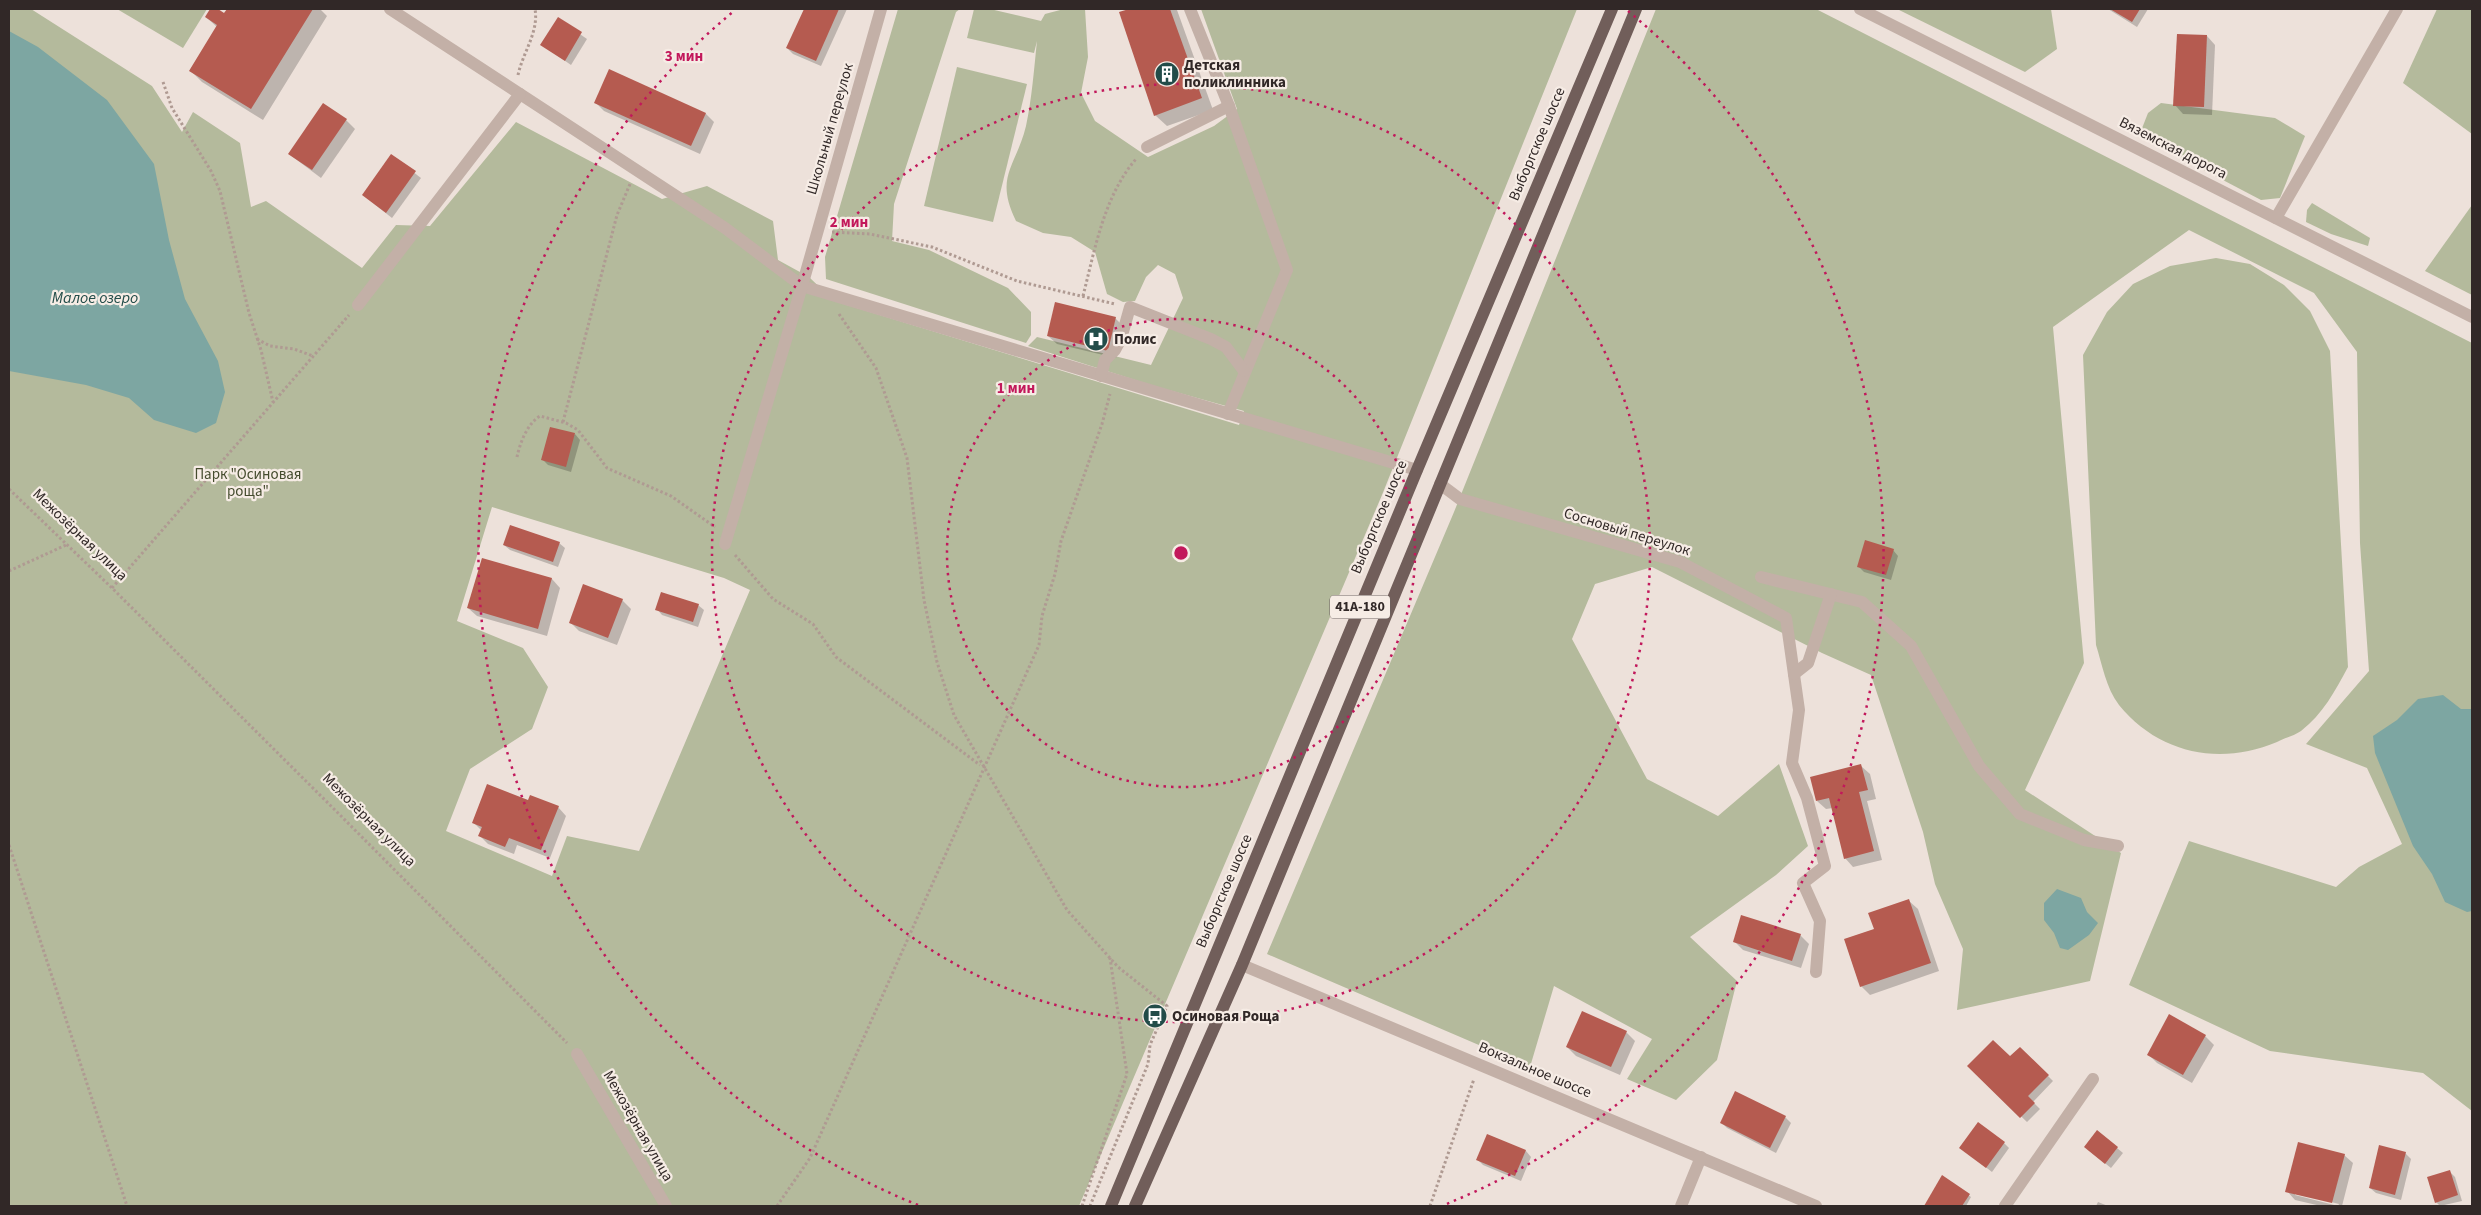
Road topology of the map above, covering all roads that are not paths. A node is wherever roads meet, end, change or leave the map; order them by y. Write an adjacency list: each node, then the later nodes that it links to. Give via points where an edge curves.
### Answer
1 (390, 9): 8 (street)
2 (880, 9): 12 (street, Школьный переулок)
3 (1190, 9): 9 (street)
4 (1612, 9): 18 (main road, Выборгское шоссе / 41А-180)
5 (1636, 9): 19 (main road, 41А-180)
6 (1860, 9): 11 (street, Вяземская дорога)
7 (2397, 9): 11 (street)
8 (517, 92): 12 (street, via 726,228); 13 (street)
9 (1229, 106): 10 (street); 15 (street, via 1287,270)
10 (1146, 147)
11 (2276, 218): 14 (street, Вяземская дорога)
12 (802, 286): 16 (street); 20 (street, Школьный переулок)
13 (358, 305)
14 (2472, 317)
15 (1244, 371): 16 (street, via 1226,347 1130,307 1121,339 1105,360); 17 (street)
16 (1107, 378): 17 (street)
17 (1228, 414): 18 (street)
18 (1417, 470): 31 (main road, Выборгское шоссе / 41А-180)
19 (1440, 484): 23 (street, Сосновый переулок, via 1460,498 1680,562 1786,618); 25 (main road, 41А-180)
20 (726, 541)
21 (1761, 577): 22 (street)
22 (1832, 594): 23 (street, via 1808,663); 24 (street, via 1862,602 1911,646 1979,766 2020,814 2084,840)
23 (1794, 674): 26 (street, Сосновый переулок, via 1799,710 1792,763 1807,798 1825,866 1803,883 1820,921)
24 (2118, 846)
25 (1242, 965): 29 (street, Вокзальное шоссе); 32 (main road, 41А-180)
26 (1816, 972)
27 (577, 1054): 30 (street, Межозёрная улица)
28 (2094, 1079): 35 (street)
29 (1701, 1156): 33 (street); 34 (street, Вокзальное шоссе)
30 (666, 1206)
31 (1110, 1206)
32 (1135, 1206)
33 (1681, 1206)
34 (1816, 1206)
35 (2005, 1206)

